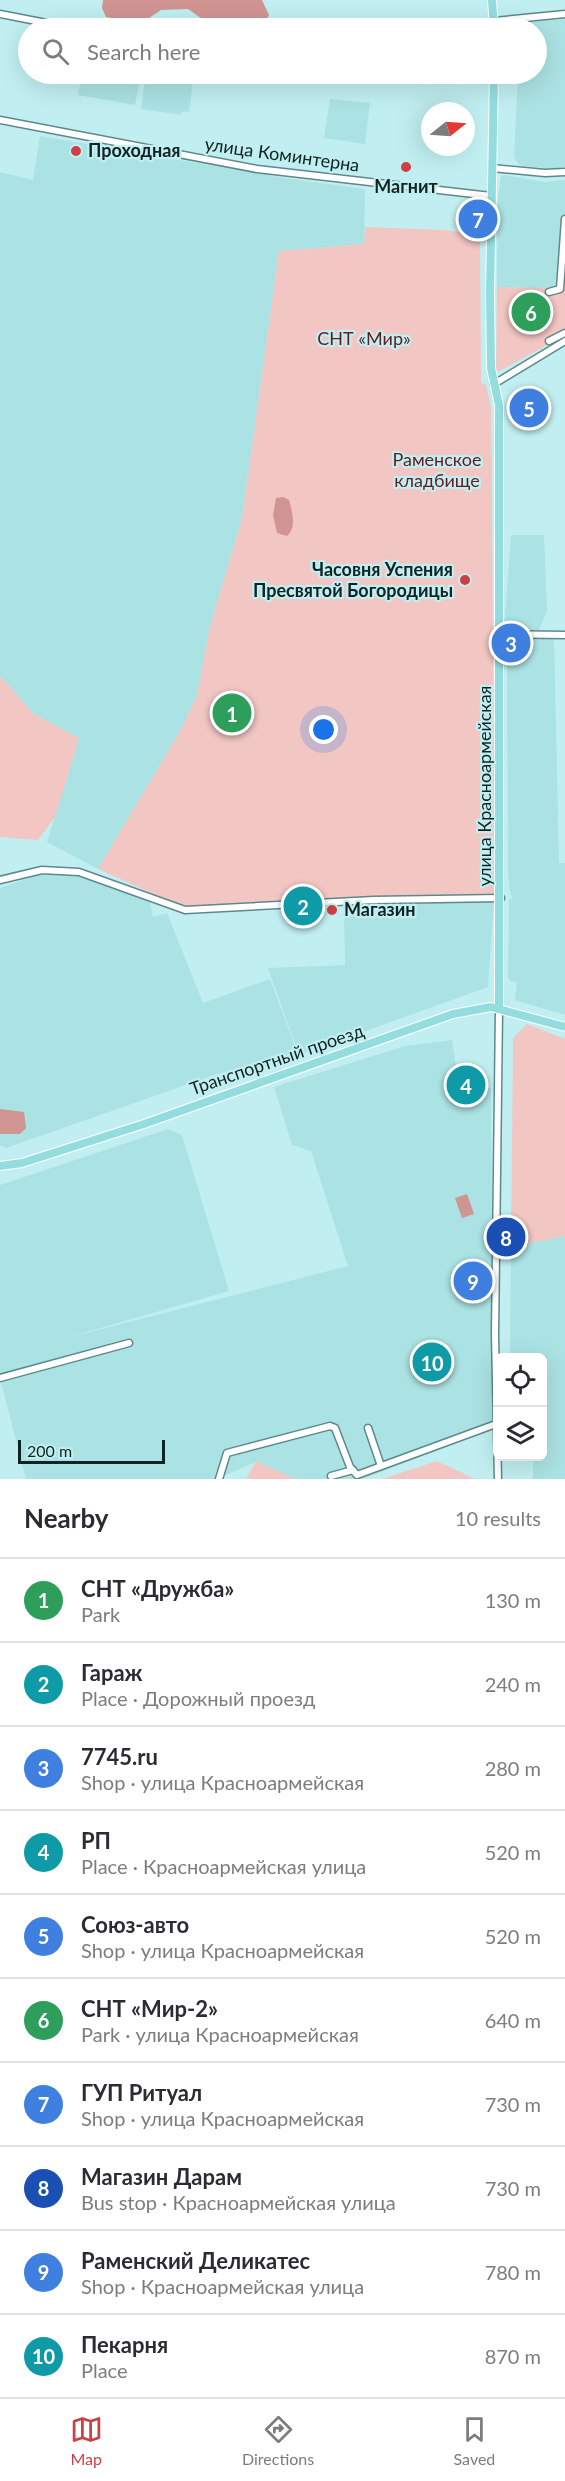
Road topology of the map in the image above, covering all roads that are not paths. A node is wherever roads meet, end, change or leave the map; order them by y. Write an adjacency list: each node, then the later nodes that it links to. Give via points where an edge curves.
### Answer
1 (492, 0): 5 (main road)
2 (0, 14): 4 (street)
3 (565, 14): 6 (street)
4 (21, 18)
5 (493, 18)
6 (539, 18)
7 (494, 84): 9 (main road, улица Красноармейская)
8 (0, 120): 11 (street, улица Коминтерна, via 257,169)
9 (492, 168): 10 (street); 11 (main road, улица Красноармейская)
10 (565, 172)
11 (491, 196): 17 (main road, улица Красноармейская)
12 (565, 219): 13 (street, via 560,289)
13 (549, 292)
14 (565, 333): 15 (street)
15 (549, 341)
16 (565, 341): 17 (street)
17 (494, 384): 18 (main road, улица Красноармейская, via 499,410)
18 (499, 634): 19 (street); 21 (main road, улица Красноармейская)
19 (565, 635)
20 (0, 880): 21 (street, via 42,870 79,872 184,910)
21 (501, 898): 22 (main road, улица Красноармейская)
22 (499, 1009): 23 (main road, Транспортный проезд); 24 (main road, Транспортный проезд, via 483,1007 453,1014 144,1124 22,1163); 27 (street)
23 (565, 1027)
24 (0, 1166)
25 (129, 1343): 26 (street)
26 (0, 1378)
27 (496, 1407)
28 (493, 1425): 31 (street)
29 (368, 1428): 31 (street)
30 (497, 1461): 35 (street)
31 (381, 1466): 32 (street, via 357,1475)
32 (353, 1470): 33 (street); 34 (street, via 335,1428 330,1426 227,1453)
33 (331, 1476)
34 (219, 1479)
35 (498, 1479)

